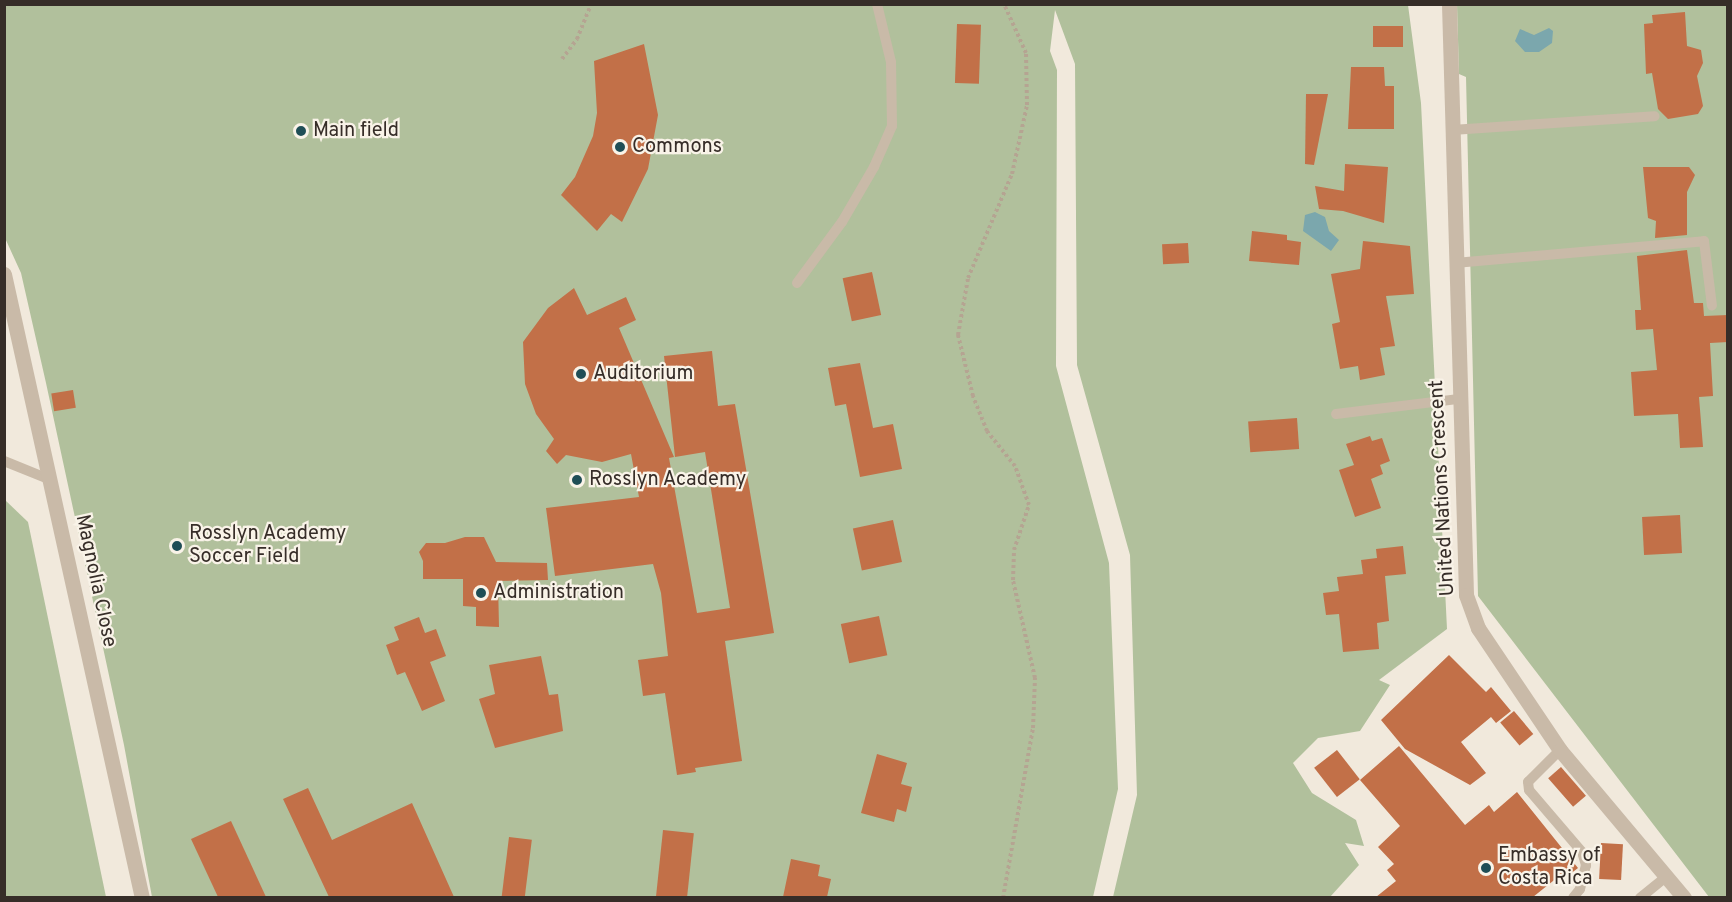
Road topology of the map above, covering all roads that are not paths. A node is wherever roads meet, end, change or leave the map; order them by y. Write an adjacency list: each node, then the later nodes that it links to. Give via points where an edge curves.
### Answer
1 (877, 4): 7 (lane, via 891,62 892,126 842,222)
2 (1449, 4): 4 (street, United Nations Crescent)
3 (1655, 116): 4 (lane)
4 (1452, 130): 5 (street, United Nations Crescent)
5 (1455, 263): 8 (lane, via 1704,241); 9 (street, United Nations Crescent)
6 (4, 274): 12 (street, Magnolia Close)
7 (796, 283)
8 (1712, 306)
9 (1459, 399): 10 (lane); 13 (street, United Nations Crescent, via 1466,595 1478,628)
10 (1336, 414)
11 (4, 461): 12 (lane)
12 (51, 480): 15 (street, Magnolia Close)
13 (1560, 750): 14 (street, United Nations Crescent); 16 (lane, via 1528,782 1529,790 1582,852 1586,866)
14 (1667, 876): 17 (lane); 18 (street, United Nations Crescent)
15 (142, 897)
16 (1573, 897)
17 (1640, 897)
18 (1684, 897)

